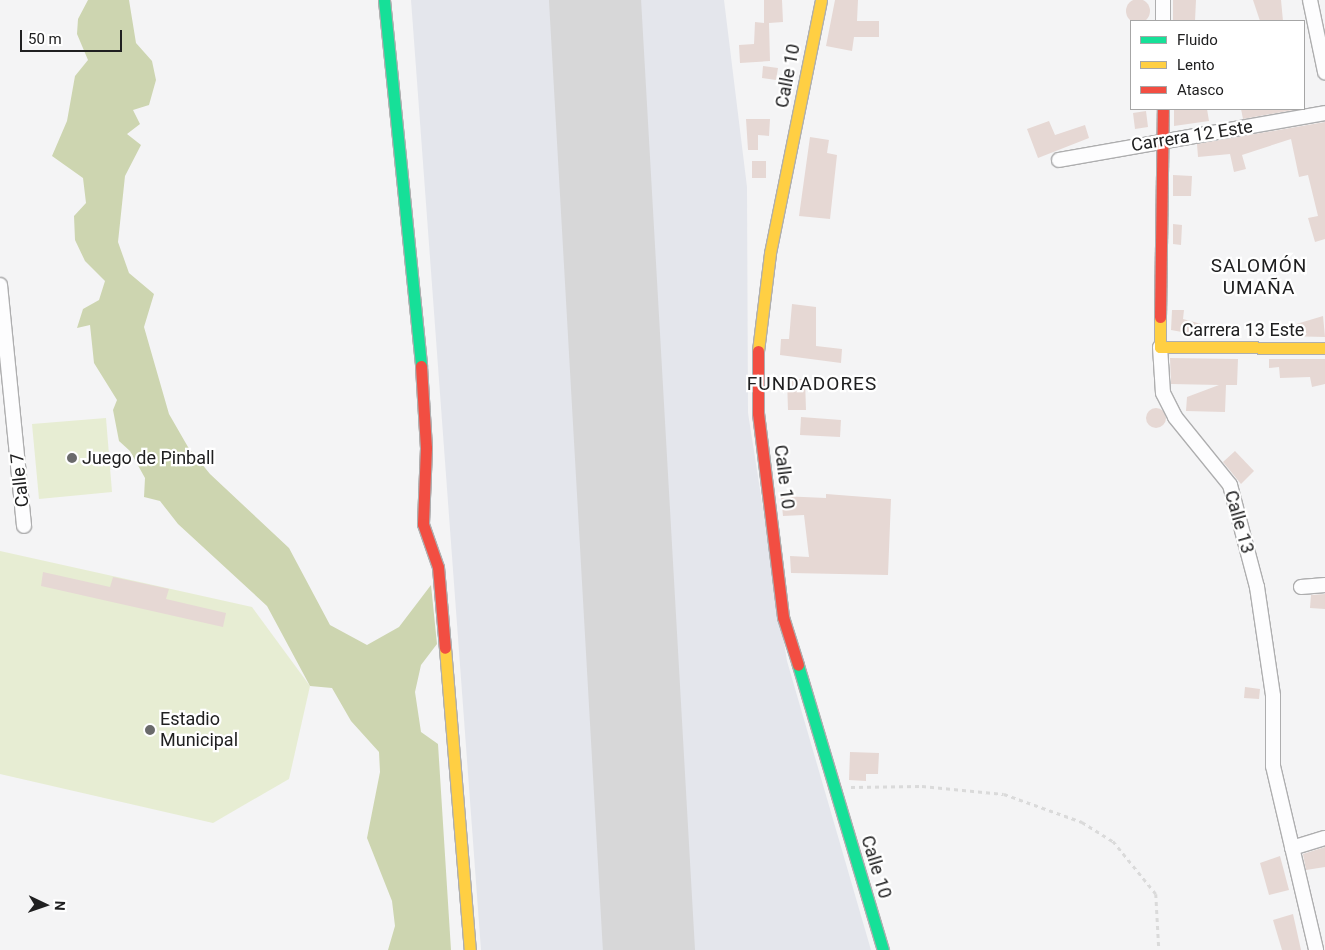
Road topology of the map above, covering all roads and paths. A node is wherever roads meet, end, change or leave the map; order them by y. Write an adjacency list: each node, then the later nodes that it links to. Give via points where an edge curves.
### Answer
1 (384, 0): 20 (street, via 419,324 426,448 423,524 438,567)
2 (821, 0): 17 (street, Calle 10, via 770,253 758,355 758,413 783,617)
3 (1163, 0): 5 (street)
4 (1310, 0): 6 (street)
5 (1163, 20)
6 (1325, 72)
7 (1163, 110): 9 (street, Calle 13)
8 (1325, 113): 9 (street, Carrera 12 Este)
9 (1163, 138): 10 (street, Carrera 12 Este); 12 (street, Calle 13)
10 (1059, 160)
11 (0, 285): 14 (street, Calle 7)
12 (1160, 347): 13 (street, Carrera 13 Este); 19 (street, Calle 13, via 1163,393 1175,417 1230,485 1257,587 1272,696 1273,766)
13 (1325, 348)
14 (24, 526)
15 (1325, 585): 16 (street)
16 (1301, 587)
17 (834, 788): 21 (street, Calle 10); 22 (path, via 922,786 1004,794 1082,822 1114,840 1156,894)
18 (1325, 838): 19 (street)
19 (1292, 848): 23 (street, Calle 13)
20 (470, 950)
21 (883, 950)
22 (1159, 950)
23 (1316, 950)

